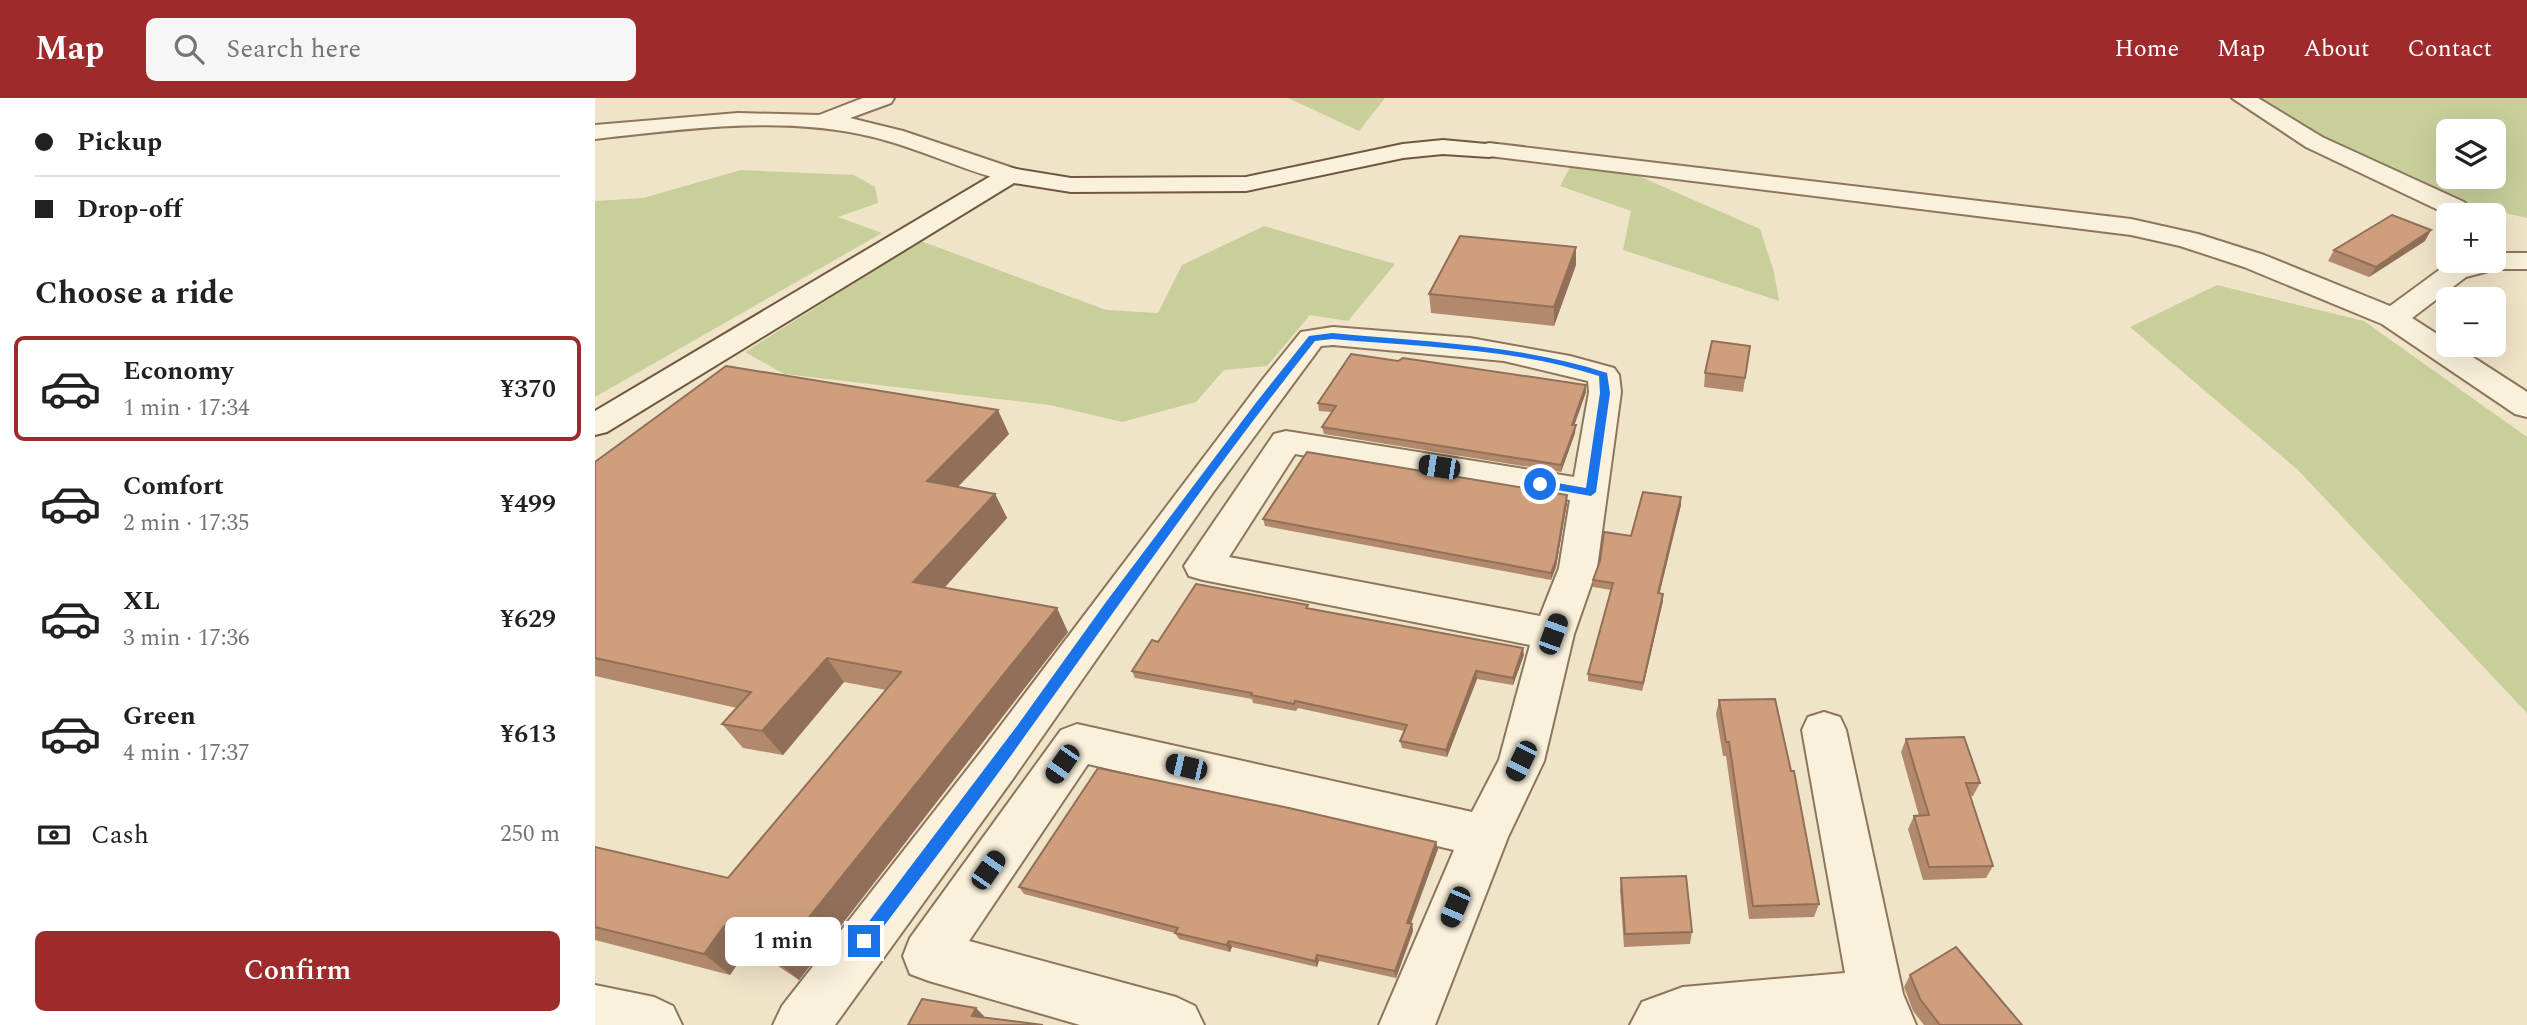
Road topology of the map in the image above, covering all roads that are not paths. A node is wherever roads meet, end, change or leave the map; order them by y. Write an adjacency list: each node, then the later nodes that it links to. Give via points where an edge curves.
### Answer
1 (883, 98): 4 (street)
2 (2243, 98): 8 (street, via 2314,142)
3 (680, 105): 5 (street)
4 (821, 121): 5 (street); 7 (street, via 877,130)
5 (656, 125): 6 (street)
6 (595, 132)
7 (1010, 176): 12 (street, via 1071,185 1246,184 1403,151 1443,147 1489,150 2131,227 2254,261); 14 (street)
8 (2446, 203)
9 (2506, 260): 10 (street)
10 (2527, 261)
11 (2453, 273): 12 (street)
12 (2393, 318): 13 (street)
13 (2527, 407)
14 (595, 425)
15 (1591, 492): 16 (street, via 1578,568); 16 (street, via 1286,442 1203,566); 22 (street, via 1605,393 1603,375 1567,363 1495,351 1313,338)
16 (1553, 634): 18 (street, via 1521,761)
17 (1824, 730): 19 (street)
18 (1484, 836): 23 (street, via 1077,743 929,956); 24 (street)
19 (1882, 1011): 25 (street, via 1683,1014)
20 (595, 1012): 21 (street)
21 (653, 1025)
22 (800, 1025)
23 (1176, 1025)
24 (1406, 1025)
25 (1658, 1025)

